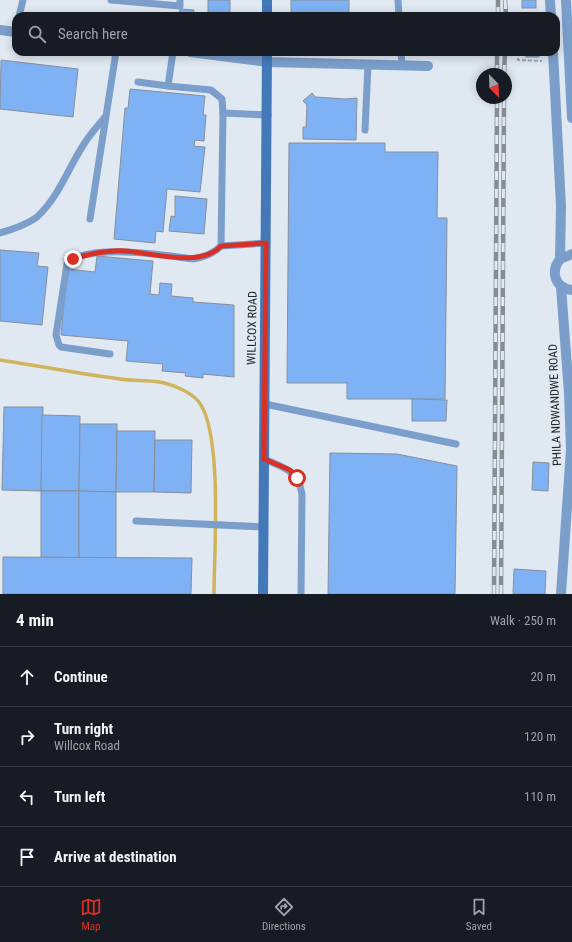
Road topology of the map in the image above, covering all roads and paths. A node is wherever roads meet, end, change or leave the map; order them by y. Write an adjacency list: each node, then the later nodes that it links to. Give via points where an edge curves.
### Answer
1 (23, 0): 8 (lane)
2 (111, 0): 3 (lane, via 180,6)
3 (180, 0)
4 (267, 0): 9 (main road)
5 (398, 0): 10 (lane)
6 (550, 0): 11 (street)
7 (566, 0): 25 (street)
8 (20, 12)
9 (267, 12)
10 (399, 12)
11 (551, 12)
12 (0, 30): 13 (street)
13 (12, 32)
14 (115, 56): 28 (lane)
15 (172, 56): 26 (lane)
16 (252, 56): 19 (street)
17 (402, 56): 22 (lane)
18 (518, 56): 20 (path, via 518,60)
19 (267, 57): 21 (street); 29 (main road, WILLCOX ROAD)
20 (553, 57): 37 (street)
21 (368, 64): 22 (street); 31 (lane)
22 (402, 65): 23 (street)
23 (428, 66)
24 (138, 82): 26 (lane)
25 (571, 83): 30 (street)
26 (168, 86): 27 (lane, via 211,90 222,99)
27 (223, 113): 29 (lane); 35 (lane)
28 (106, 115): 32 (lane); 33 (lane, via 84,144 46,207 24,225)
29 (268, 115): 34 (main road, WILLCOX ROAD)
30 (572, 118)
31 (364, 130)
32 (90, 219)
33 (0, 233)
34 (266, 243): 35 (lane); 41 (main road, WILLCOX ROAD)
35 (221, 246): 40 (lane, via 206,256 194,258 124,251 87,255 70,261 65,269 56,335 58,343 61,347)
36 (572, 254): 37 (street)
37 (560, 259): 38 (street, PHILA NDWANDWE ROAD, via 554,270)
38 (561, 287): 39 (street); 42 (street, PHILA NDWANDWE ROAD)
39 (572, 290)
40 (110, 354)
41 (264, 404): 43 (lane); 44 (main road, WILLCOX ROAD)
42 (571, 425): 49 (street, PHILA NDWANDWE ROAD)
43 (456, 444)
44 (264, 459): 46 (main road, WILLCOX ROAD); 48 (lane, via 290,470 300,484)
45 (136, 522): 46 (lane)
46 (264, 527): 47 (main road, WILLCOX ROAD)
47 (263, 594)
48 (301, 594)
49 (561, 594)

